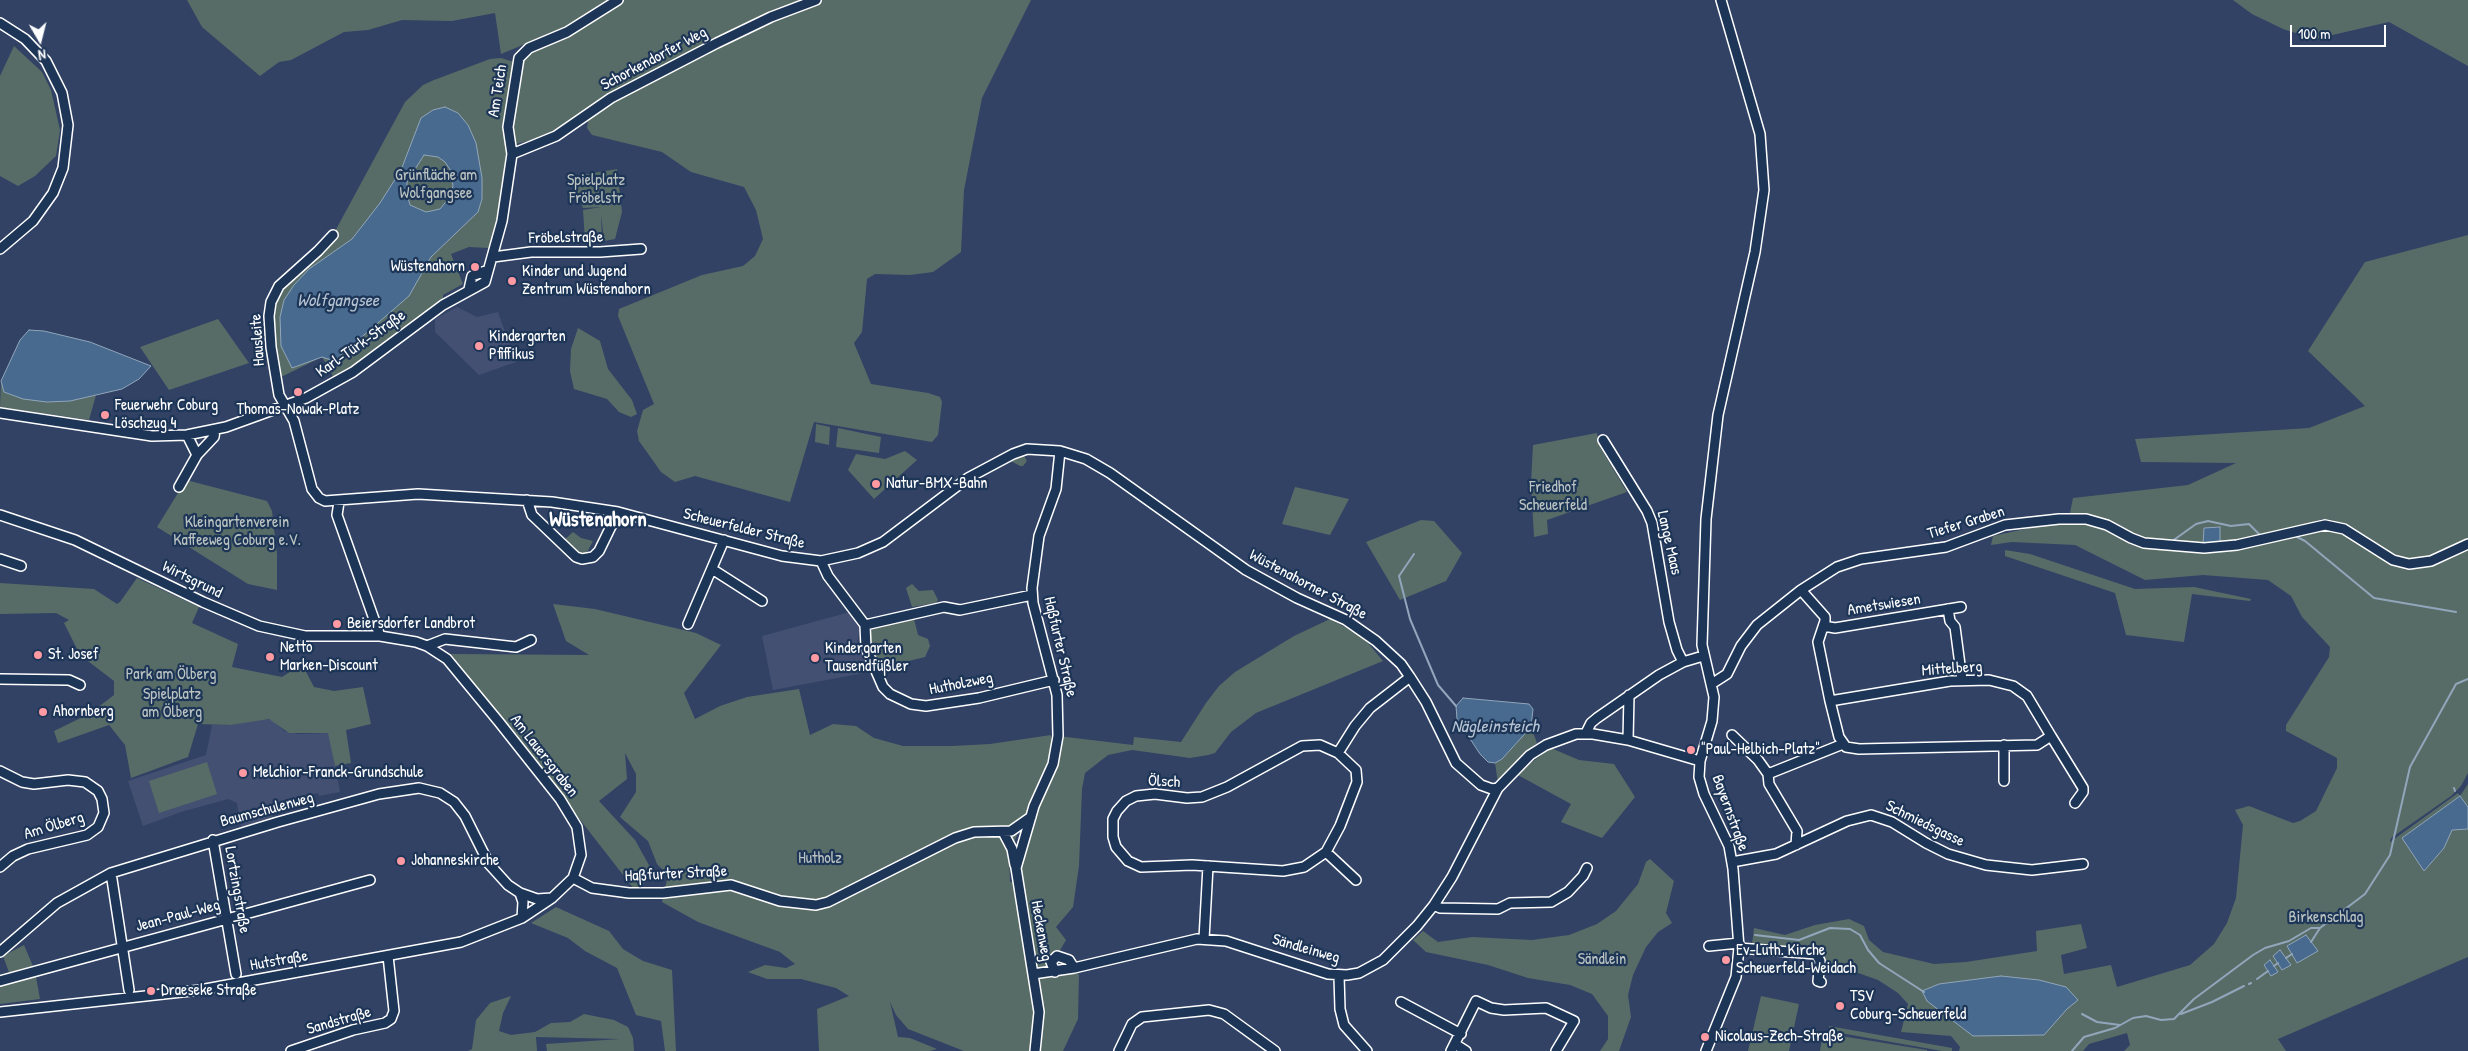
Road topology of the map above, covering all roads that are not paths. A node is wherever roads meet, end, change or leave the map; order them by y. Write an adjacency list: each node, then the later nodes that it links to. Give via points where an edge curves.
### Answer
1 (618, 0): 5 (street, Am Teich, via 567,32 529,48 519,58 508,127)
2 (816, 0): 5 (street, Schorkendorfer Weg, via 771,17 718,43 611,98 556,136)
3 (1721, 0): 40 (street, Bayernstraße, via 1760,134 1764,190 1755,252 1718,415 1709,482 1701,621)
4 (0, 22): 7 (street, via 37,49 53,71 62,93 68,125 63,168 43,208 26,228)
5 (512, 154): 9 (street, Karl-Türk-Straße, via 501,228)
6 (332, 235): 10 (street, Hausleite, via 279,286 271,302 271,348 278,390)
7 (0, 249)
8 (641, 249): 9 (street, Fröbelstraße, via 547,251)
9 (493, 257): 10 (street, Karl-Türk-Straße, via 485,282 443,305 337,382)
10 (285, 406): 12 (street, Karl-Türk-Straße); 20 (street, Scheuerfelder Straße, via 294,421 315,494 325,501)
11 (0, 413): 13 (street, Karl-Türk-Straße, via 152,436)
12 (216, 430): 13 (street, Karl-Türk-Straße); 17 (street)
13 (187, 435): 17 (street)
14 (1604, 440): 41 (street, Lange Maas, via 1652,524 1669,622)
15 (1044, 448): 16 (street, Wüstenahorner Straße); 26 (street, Scheuerfelder Straße, via 1013,454 968,478 896,533 868,549)
16 (1060, 451): 30 (street, Haßfurter Straße, via 1054,497 1036,548); 42 (street, Wüstenahorner Straße, via 1086,458 1110,473 1246,570 1362,630 1389,652)
17 (198, 455): 18 (street)
18 (179, 487)
19 (527, 500): 20 (street, Scheuerfelder Straße, via 418,494); 21 (street, Scheuerfelder Straße); 21 (street, via 532,515 582,559 593,557 599,551)
20 (339, 502): 37 (street, via 337,515)
21 (618, 512): 23 (street, Scheuerfelder Straße)
22 (0, 515): 37 (street, Wirtsgrund, via 75,540 259,626 306,636)
23 (724, 540): 26 (street, Scheuerfelder Straße, via 782,556); 28 (street)
24 (2468, 544): 29 (street, Tiefer Graben, via 2431,561 2409,564 2393,560 2335,526 2314,526 2237,545 2204,548 2155,545 2098,522 2059,519 2005,525 1933,550 1861,559 1837,567)
25 (0, 559): 27 (street)
26 (821, 561): 35 (street, via 828,576)
27 (21, 566)
28 (712, 569): 31 (street); 34 (street)
29 (1801, 590): 36 (street, via 1824,617); 46 (street, Tiefer Graben, via 1757,625 1740,646 1727,674)
30 (1032, 595): 35 (street, via 960,610 944,607); 44 (street, Haßfurter Straße)
31 (762, 601)
32 (1961, 607): 33 (street, Ametswiesen)
33 (1948, 609): 36 (street, Ametswiesen, via 1835,628); 45 (street, via 1955,628)
34 (688, 624)
35 (865, 625): 44 (street, Hutholzweg, via 866,648 882,687 911,704 920,706 979,698)
36 (1824, 626): 49 (street, via 1818,642)
37 (380, 636): 39 (street, Am Lauersgraben)
38 (531, 640): 39 (street, via 516,647 445,638)
39 (427, 646): 75 (street, Am Lauersgraben, via 451,663 570,813 581,842 581,855)
40 (1703, 656): 41 (street); 46 (street, Bayernstraße)
41 (1683, 662): 48 (street)
42 (1410, 677): 56 (street, via 1370,708); 61 (street, Wüstenahorner Straße, via 1456,763 1480,785)
43 (0, 679): 47 (street, via 69,680)
44 (1054, 680): 63 (street, Haßfurter Straße, via 1059,723 1055,754)
45 (1962, 680): 49 (street, Mittelberg); 52 (street, Mittelberg, via 1989,680 2022,692)
46 (1713, 684): 57 (street, Bayernstraße, via 1713,716)
47 (80, 685)
48 (1629, 695): 50 (street, via 1592,723); 53 (street)
49 (1830, 701): 54 (street)
50 (1586, 733): 53 (street); 61 (street, via 1562,738 1538,750)
51 (1732, 735): 59 (street)
52 (2052, 736): 55 (street, via 2037,745); 62 (street, Mittelberg, via 2083,788)
53 (1628, 740): 57 (street)
54 (1843, 744): 55 (street, via 1859,750); 59 (street)
55 (2004, 745): 60 (street)
56 (1338, 753): 67 (street, Ölsch, via 1351,763 1358,777 1340,826); 70 (street, Ölsch, via 1320,745 1302,746 1202,797 1140,796 1126,801 1116,811 1113,837 1121,854 1133,864 1147,867)
57 (1700, 761): 68 (street, Bayernstraße, via 1701,785 1721,827)
58 (0, 770): 71 (street, Am Ölberg, via 22,782 34,784 68,780 85,782 98,791 104,804 98,827 87,835 28,849)
59 (1768, 774): 66 (street, via 1769,784 1797,831)
60 (2004, 781)
61 (1498, 788): 80 (street, Sändleinweg)
62 (2075, 803)
63 (1031, 817): 64 (street, Haßfurter Straße, via 1014,829); 72 (street, Heckenweg)
64 (1003, 832): 72 (street, via 1012,849); 75 (street, Haßfurter Straße, via 974,832 955,838 828,902 816,905 780,901 731,885 663,893 630,893 592,888)
65 (213, 840): 74 (street, Baumschulenweg); 78 (street, Baumschulenweg, via 379,794 427,789 454,802 489,864); 82 (street, Lortzingstraße)
66 (1796, 845): 68 (street, Schmiedsgasse, via 1771,856); 69 (street, Schmiedsgasse, via 1847,821 1871,815 1892,822 1948,854 1986,865 2046,869)
67 (1326, 852): 70 (street, Ölsch, via 1296,870); 76 (street)
68 (1732, 862): 84 (street, Bayernstraße)
69 (2084, 864)
70 (1208, 866): 83 (street)
71 (0, 867)
72 (1016, 868): 92 (street, Heckenweg)
73 (1587, 868): 80 (street, via 1568,892 1551,902 1510,903 1498,909 1440,908)
74 (111, 873): 86 (street); 87 (street, Baumschulenweg, via 57,902)
75 (573, 878): 79 (street, Am Lauersgraben)
76 (1356, 880)
77 (367, 881): 82 (street, Jean-Paul-Weg)
78 (520, 893): 79 (street, Baumschulenweg); 81 (street, via 524,902)
79 (552, 898): 81 (street, Hutstraße)
80 (1434, 905): 93 (street, Sändleinweg, via 1383,960 1359,973)
81 (522, 918): 88 (street, Hutstraße, via 461,942)
82 (227, 919): 86 (street, Jean-Paul-Weg); 91 (street, Lortzingstraße)
83 (1204, 939): 89 (street, Sändleinweg, via 1187,940); 93 (street, Sändleinweg, via 1226,942)
84 (1739, 945): 85 (street); 95 (street, via 1816,954 1820,961 1818,982); 108 (street, via 1734,982)
85 (1709, 946)
86 (122, 947): 94 (street, Jean-Paul-Weg); 96 (street)
87 (0, 952)
88 (388, 956): 98 (street, Hutstraße, via 200,990); 101 (street, Sandstraße, via 394,1011 389,1021)
89 (1074, 968): 90 (street, Sändleinweg); 90 (street, via 1066,959 1057,956 1051,962)
90 (1055, 972): 92 (street, Sändleinweg)
91 (236, 974)
92 (1033, 974): 102 (street, Heckenweg, via 1039,1012)
93 (1339, 976): 105 (street, via 1344,1025)
94 (0, 981)
95 (1821, 982)
96 (129, 990)
97 (1401, 1002): 99 (street)
98 (0, 1012)
99 (1461, 1034): 100 (street); 107 (street, via 1476,1001 1504,1010 1546,1008 1574,1021)
100 (1453, 1048): 106 (street)
101 (291, 1051)
102 (1035, 1051)
103 (1119, 1051): 104 (street, via 1132,1024 1142,1017 1209,1010 1224,1014)
104 (1275, 1051)
105 (1366, 1051)
106 (1466, 1051)
107 (1556, 1051)
108 (1706, 1051)

